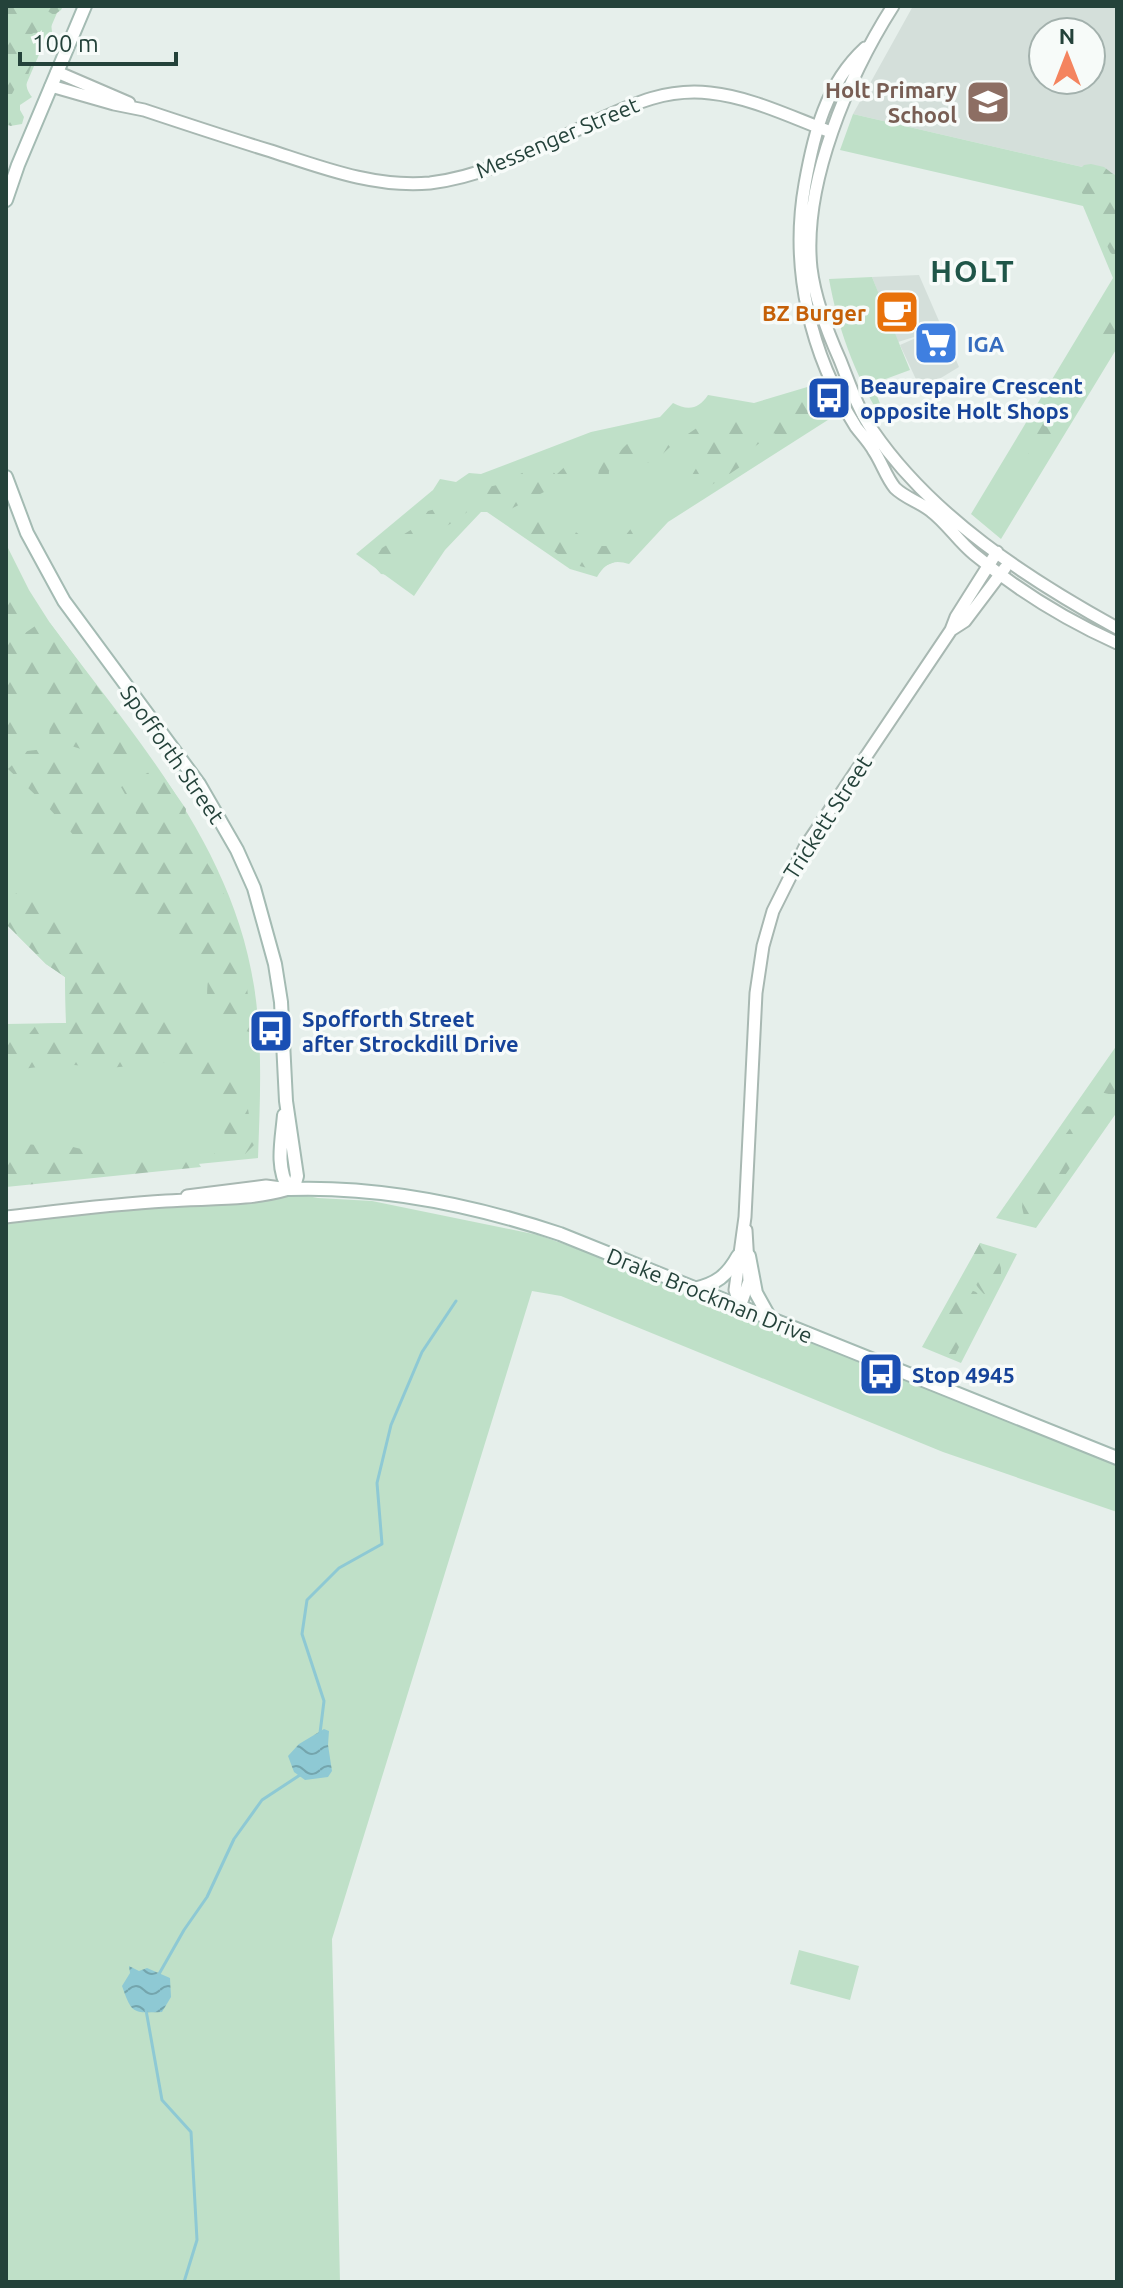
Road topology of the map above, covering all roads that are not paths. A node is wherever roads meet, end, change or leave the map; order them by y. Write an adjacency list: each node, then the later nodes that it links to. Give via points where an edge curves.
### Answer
1 (85, 6): 4 (main road)
2 (893, 6): 3 (street)
3 (867, 46): 7 (street, via 838,80); 8 (street)
4 (57, 72): 5 (main road); 6 (street, Messenger Street)
5 (51, 86): 6 (street, Messenger Street); 9 (main road)
6 (144, 110): 7 (street, Messenger Street, via 345,175 401,184 461,178 493,168 660,94 713,93)
7 (817, 127): 8 (street, Messenger Street); 13 (street, via 801,205 801,268 825,368 895,487 931,510)
8 (831, 132): 11 (street, via 817,186 811,267 828,333 859,407 889,452 943,508)
9 (6, 200)
10 (6, 477): 18 (main road, Spofforth Street, via 27,533 64,601 199,784 254,888 281,1002 286,1101 281,1168)
11 (997, 552): 12 (street); 13 (street, Trickett Street)
12 (1010, 562): 14 (street, Trickett Street); 15 (street)
13 (988, 564): 14 (street); 16 (street, Trickett Street)
14 (1001, 574): 16 (street, Trickett Street, via 965,621); 17 (street)
15 (1117, 628)
16 (951, 630): 20 (street, Trickett Street, via 805,847 773,911 756,993)
17 (1117, 643)
18 (289, 1189): 19 (street, via 240,1199); 21 (main road, Drake Brockman Drive, via 353,1190 494,1213)
19 (6, 1217)
20 (744, 1256): 21 (main road, via 723,1278); 22 (street, Trickett Street, via 735,1290); 23 (main road)
21 (694, 1289): 22 (main road, Drake Brockman Drive)
22 (740, 1307): 23 (main road, Drake Brockman Drive)
23 (771, 1320): 24 (main road, Drake Brockman Drive)
24 (1117, 1458)

